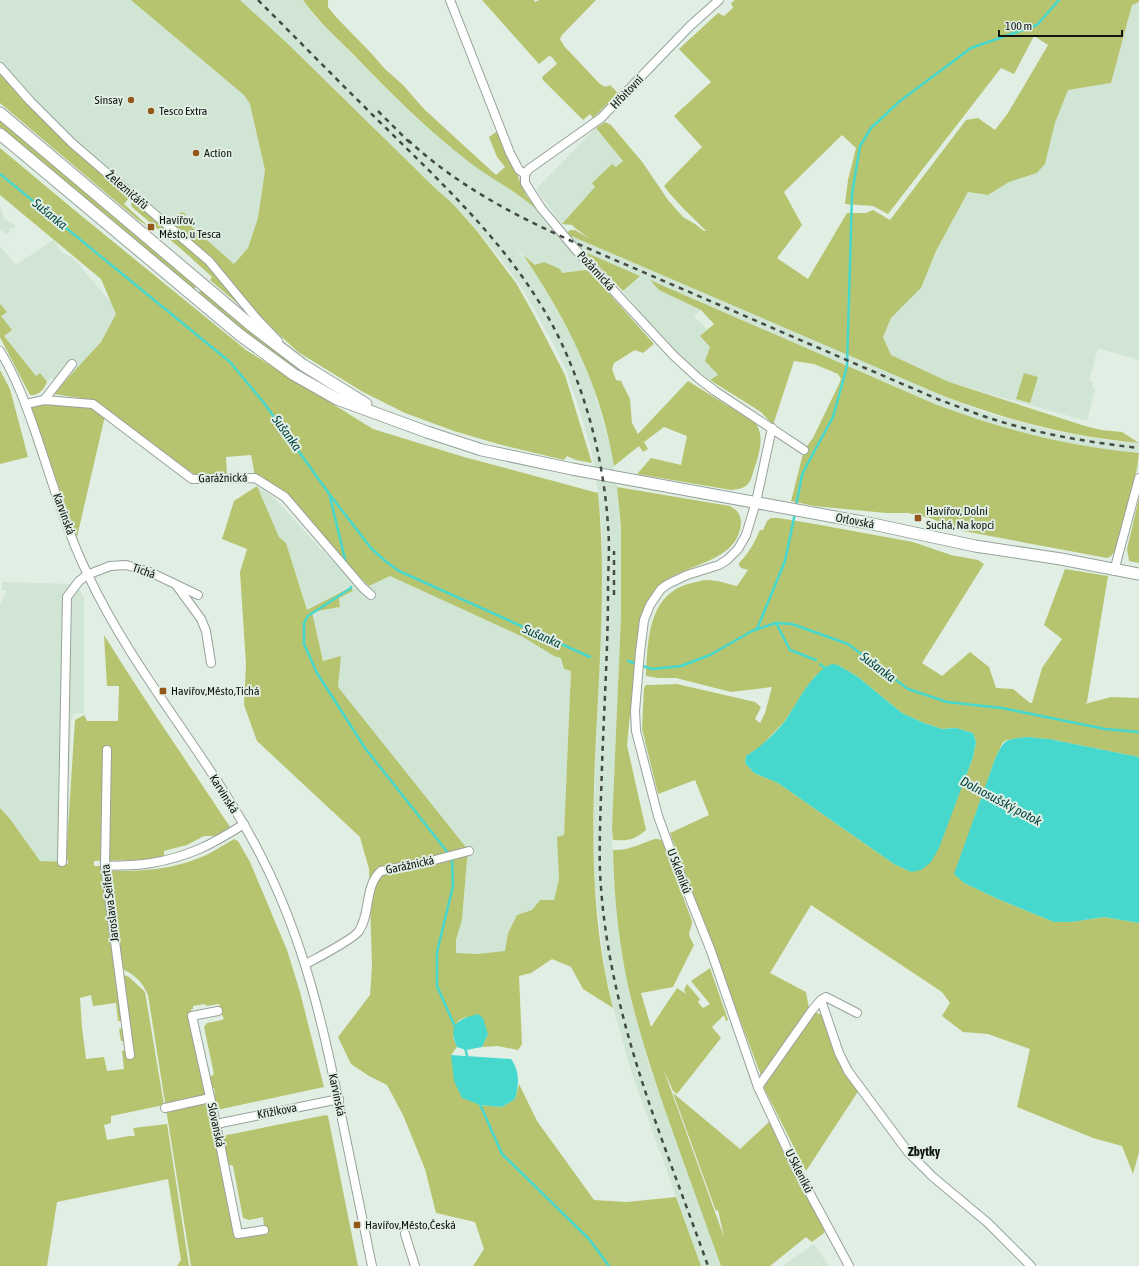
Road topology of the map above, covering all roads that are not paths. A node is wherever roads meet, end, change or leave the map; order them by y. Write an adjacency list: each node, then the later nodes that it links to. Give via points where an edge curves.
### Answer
1 (450, 0): 6 (street, Požárnická, via 510,153 519,170)
2 (719, 0): 6 (street, Hřbitovní, via 690,26 601,118)
3 (0, 67): 9 (street, Železničářů, via 72,143 209,261 256,318)
4 (0, 113): 9 (main road)
5 (0, 134): 12 (main road, via 266,355 337,398)
6 (525, 174): 13 (street, Požárnická, via 526,186 546,214 673,355 712,388)
7 (0, 351): 11 (street, Karvinská)
8 (72, 364): 10 (street)
9 (303, 366): 12 (main road)
10 (44, 400): 11 (street, Garážnická); 22 (street, Garážnická, via 93,404 192,479 255,478 285,497)
11 (26, 404): 19 (street, Karvinská)
12 (394, 420): 16 (main road, Orlovská, via 482,450)
13 (772, 428): 14 (street, Požárnická); 16 (street)
14 (804, 450)
15 (1139, 478): 17 (street)
16 (756, 502): 17 (main road, Orlovská); 34 (street, U Skleníků, via 746,535 734,554 719,565 673,582 661,590 650,604 644,620 635,712 636,731 658,816 711,951)
17 (1114, 571): 18 (main road, Orlovská)
18 (1139, 574)
19 (88, 575): 20 (street, Tichá, via 110,566 126,565); 25 (street, Karvinská, via 132,655); 27 (street, via 80,580 67,597)
20 (175, 583): 21 (street, Tichá); 23 (street, via 201,619 206,631)
21 (198, 594)
22 (371, 595)
23 (211, 663)
24 (107, 750): 28 (street, Jaroslava Seiferta)
25 (244, 824): 28 (street, via 203,848 185,855 149,864); 29 (street, Karvinská, via 277,890)
26 (466, 852): 29 (street, Garážnická, via 381,871 376,875 370,891 367,913 358,933)
27 (62, 862)
28 (105, 866): 33 (street, Jaroslava Seiferta)
29 (306, 964): 36 (street, Karvinská, via 326,1038)
30 (821, 1000): 32 (street, via 826,997); 34 (street); 44 (street, via 848,1072 908,1152 933,1177 988,1223)
31 (218, 1011): 35 (street, Slovanská, via 192,1016)
32 (857, 1013)
33 (130, 1055)
34 (758, 1086): 43 (street, U Skleníků, via 796,1166)
35 (210, 1098): 37 (street); 38 (street, Slovanská)
36 (338, 1099): 38 (street, Křižíkova); 41 (street, Karvinská)
37 (165, 1108)
38 (216, 1124): 39 (street, Slovanská, via 238,1234)
39 (264, 1230)
40 (405, 1234): 42 (street)
41 (372, 1266)
42 (415, 1266)
43 (849, 1266)
44 (1031, 1266)

